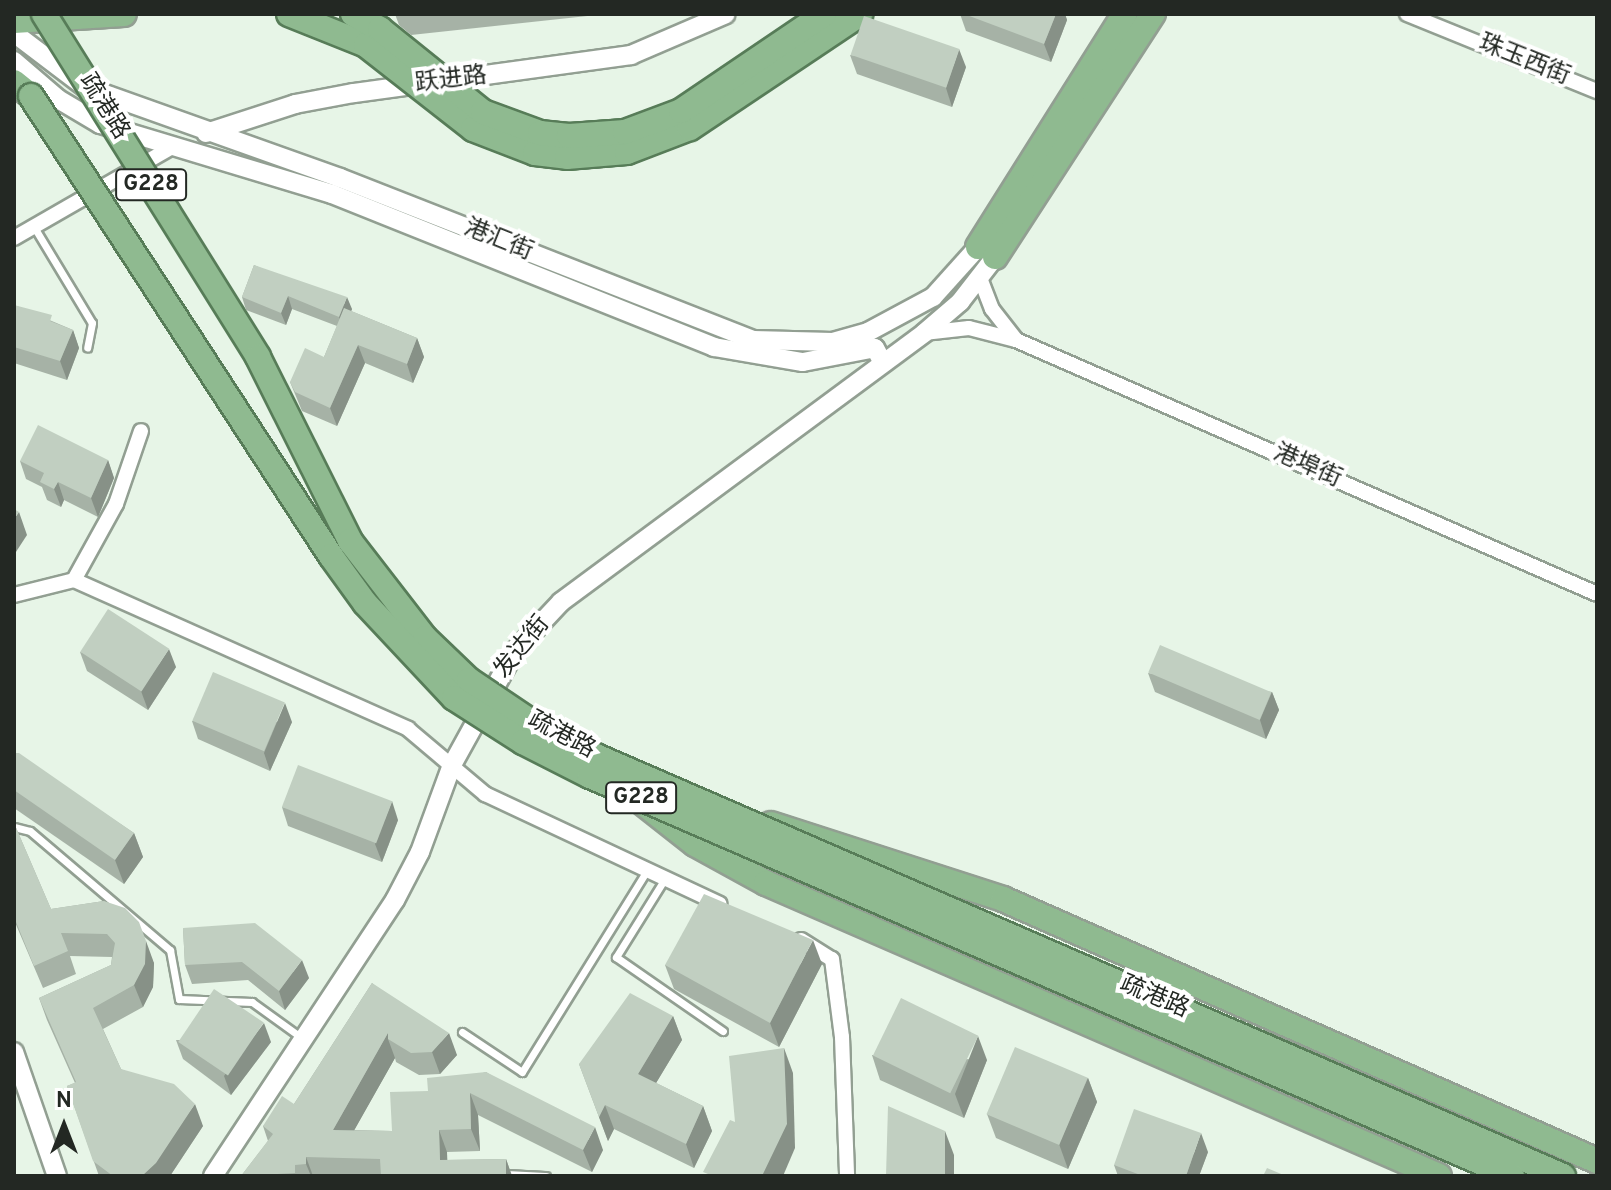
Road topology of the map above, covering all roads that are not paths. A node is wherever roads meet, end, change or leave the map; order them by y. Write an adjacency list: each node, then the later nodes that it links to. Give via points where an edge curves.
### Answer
1 (44, 14): 32 (highway, 疏港路 / G228, bridge, via 258,357 350,541 425,638 469,680 533,723)
2 (124, 14): 11 (highway)
3 (289, 14): 7 (highway, bridge, via 366,45 473,129 535,153 567,157 627,152 690,128)
4 (353, 14): 6 (highway, bridge, via 380,29 483,112 540,133 569,136 625,132 681,111)
5 (726, 14): 16 (street, 跃进路, via 631,55 354,93 295,104)
6 (824, 14)
7 (860, 14)
8 (1125, 14): 20 (highway)
9 (1153, 14): 20 (highway)
10 (1407, 14): 15 (street, 珠玉西街)
11 (14, 21)
12 (14, 33): 16 (street, 港汇街, via 85,87)
13 (14, 61): 17 (street, 港汇街, via 77,113)
14 (14, 82): 31 (highway, 疏港路 / G228, bridge, via 56,129 331,556 399,643 454,698 477,713 523,742)
15 (1597, 91)
16 (207, 133): 17 (street, 跃进路); 25 (street, 港汇街, via 340,178 718,329 791,344)
17 (174, 146): 18 (street); 25 (street, 港汇街, via 332,194 714,347 803,362)
18 (33, 224): 19 (street); 24 (lane, via 92,323)
19 (14, 238)
20 (986, 252): 21 (street, 发达街); 25 (street, 港汇街)
21 (980, 278): 22 (street, 发达街); 23 (street, via 992,309)
22 (924, 333): 23 (street, 港埠街, via 969,328); 25 (street, 发达街)
23 (1016, 340): 28 (street, 港埠街)
24 (87, 348)
25 (875, 348): 30 (street, 发达街, via 561,602 515,651)
26 (141, 431): 27 (street, via 116,504)
27 (74, 580): 29 (street); 30 (street, via 408,729)
28 (1597, 594)
29 (14, 595)
30 (452, 765): 34 (street, via 485,794); 40 (street, 发达街, via 420,852 395,900)
31 (632, 794): 48 (highway, bridge, via 695,844 766,883); 49 (highway, 疏港路 / G228, bridge)
32 (719, 809): 42 (highway, bridge, via 871,852 1003,899); 50 (highway, 疏港路 / G228, bridge)
33 (14, 827): 40 (lane, via 30,831 170,950 179,999 252,1002)
34 (646, 872): 35 (street); 39 (lane, via 522,1072)
35 (664, 880): 36 (street); 38 (lane, via 616,957)
36 (732, 910)
37 (787, 934): 47 (street, via 832,959 842,1037)
38 (723, 1031)
39 (462, 1032)
40 (302, 1038): 45 (street, 发达街)
41 (14, 1052): 44 (street)
42 (1597, 1161)
43 (490, 1174): 46 (lane)
44 (57, 1176)
45 (213, 1176)
46 (546, 1176)
47 (847, 1176)
48 (1439, 1176)
49 (1512, 1176)
50 (1563, 1176)

